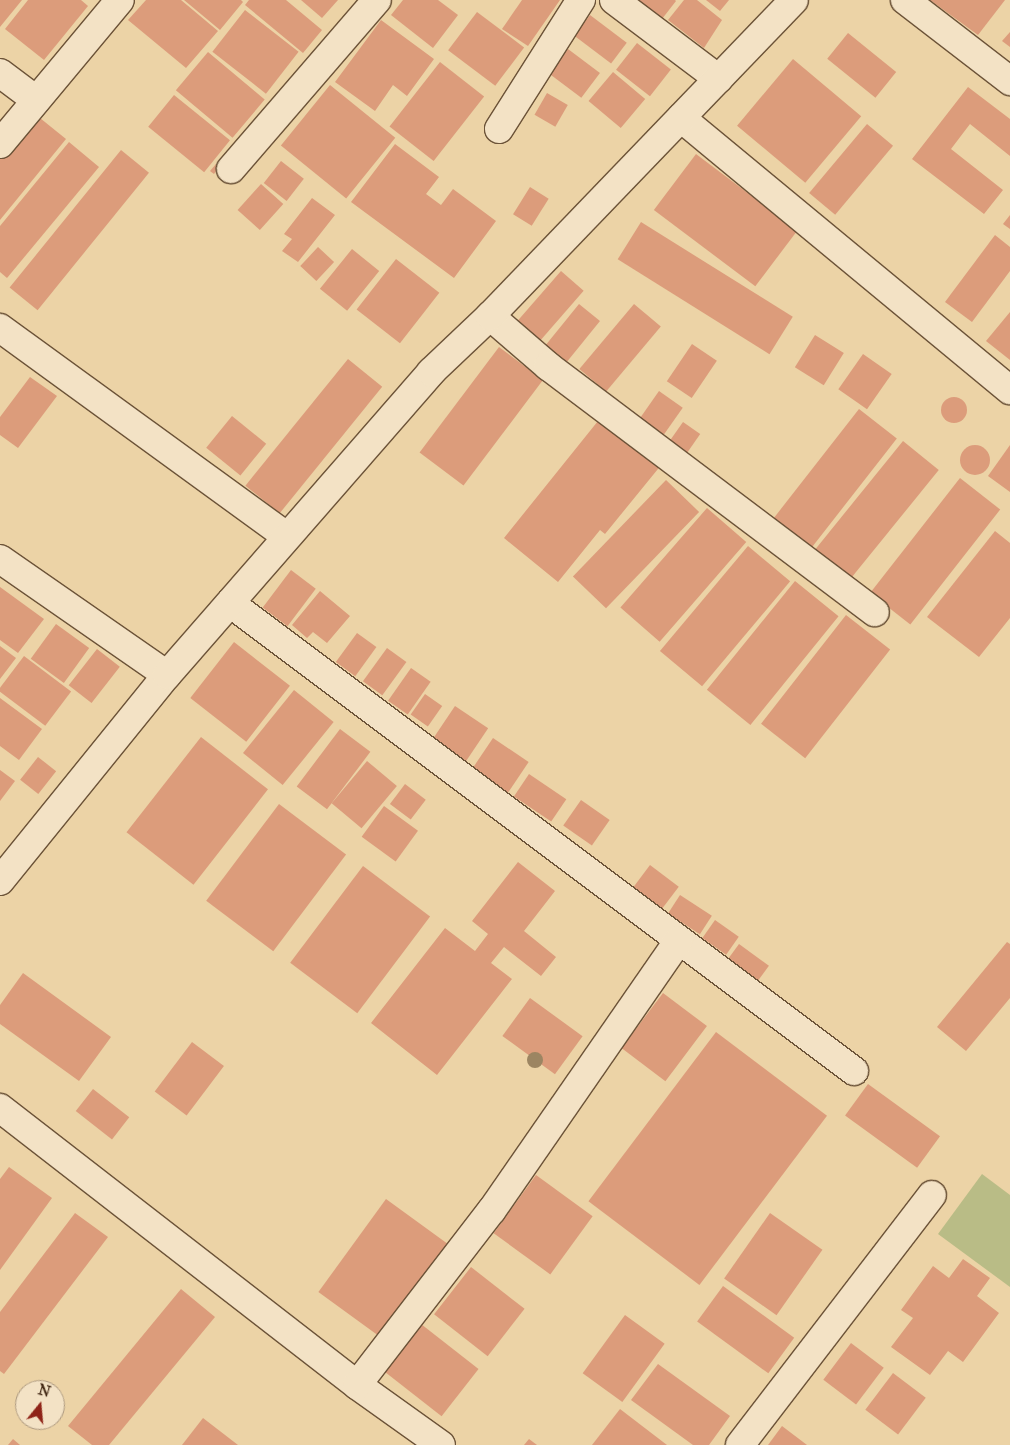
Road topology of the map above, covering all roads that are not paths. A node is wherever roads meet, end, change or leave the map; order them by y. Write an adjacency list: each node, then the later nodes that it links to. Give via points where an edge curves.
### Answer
1 (120, 0): 10 (street)
2 (377, 0): 14 (street)
3 (582, 0): 12 (street)
4 (614, 0): 8 (street)
5 (794, 0): 8 (street)
6 (905, 0): 9 (street)
7 (0, 73): 10 (street)
8 (719, 79): 11 (street)
9 (1010, 80)
10 (36, 100): 13 (street)
11 (681, 118): 15 (street); 17 (street)
12 (499, 129)
13 (0, 144)
14 (231, 169)
15 (490, 316): 18 (street, via 431,372); 21 (street, via 548,366)
16 (0, 328): 18 (street)
17 (1010, 390)
18 (286, 536): 20 (street)
19 (0, 559): 22 (street)
20 (230, 602): 22 (street); 24 (street)
21 (875, 612)
22 (166, 675): 23 (street)
23 (0, 881)
24 (678, 941): 25 (street); 28 (street, via 492,1210)
25 (854, 1071)
26 (0, 1108): 28 (street)
27 (932, 1195): 30 (street)
28 (358, 1385): 29 (street)
29 (442, 1445)
30 (740, 1445)

